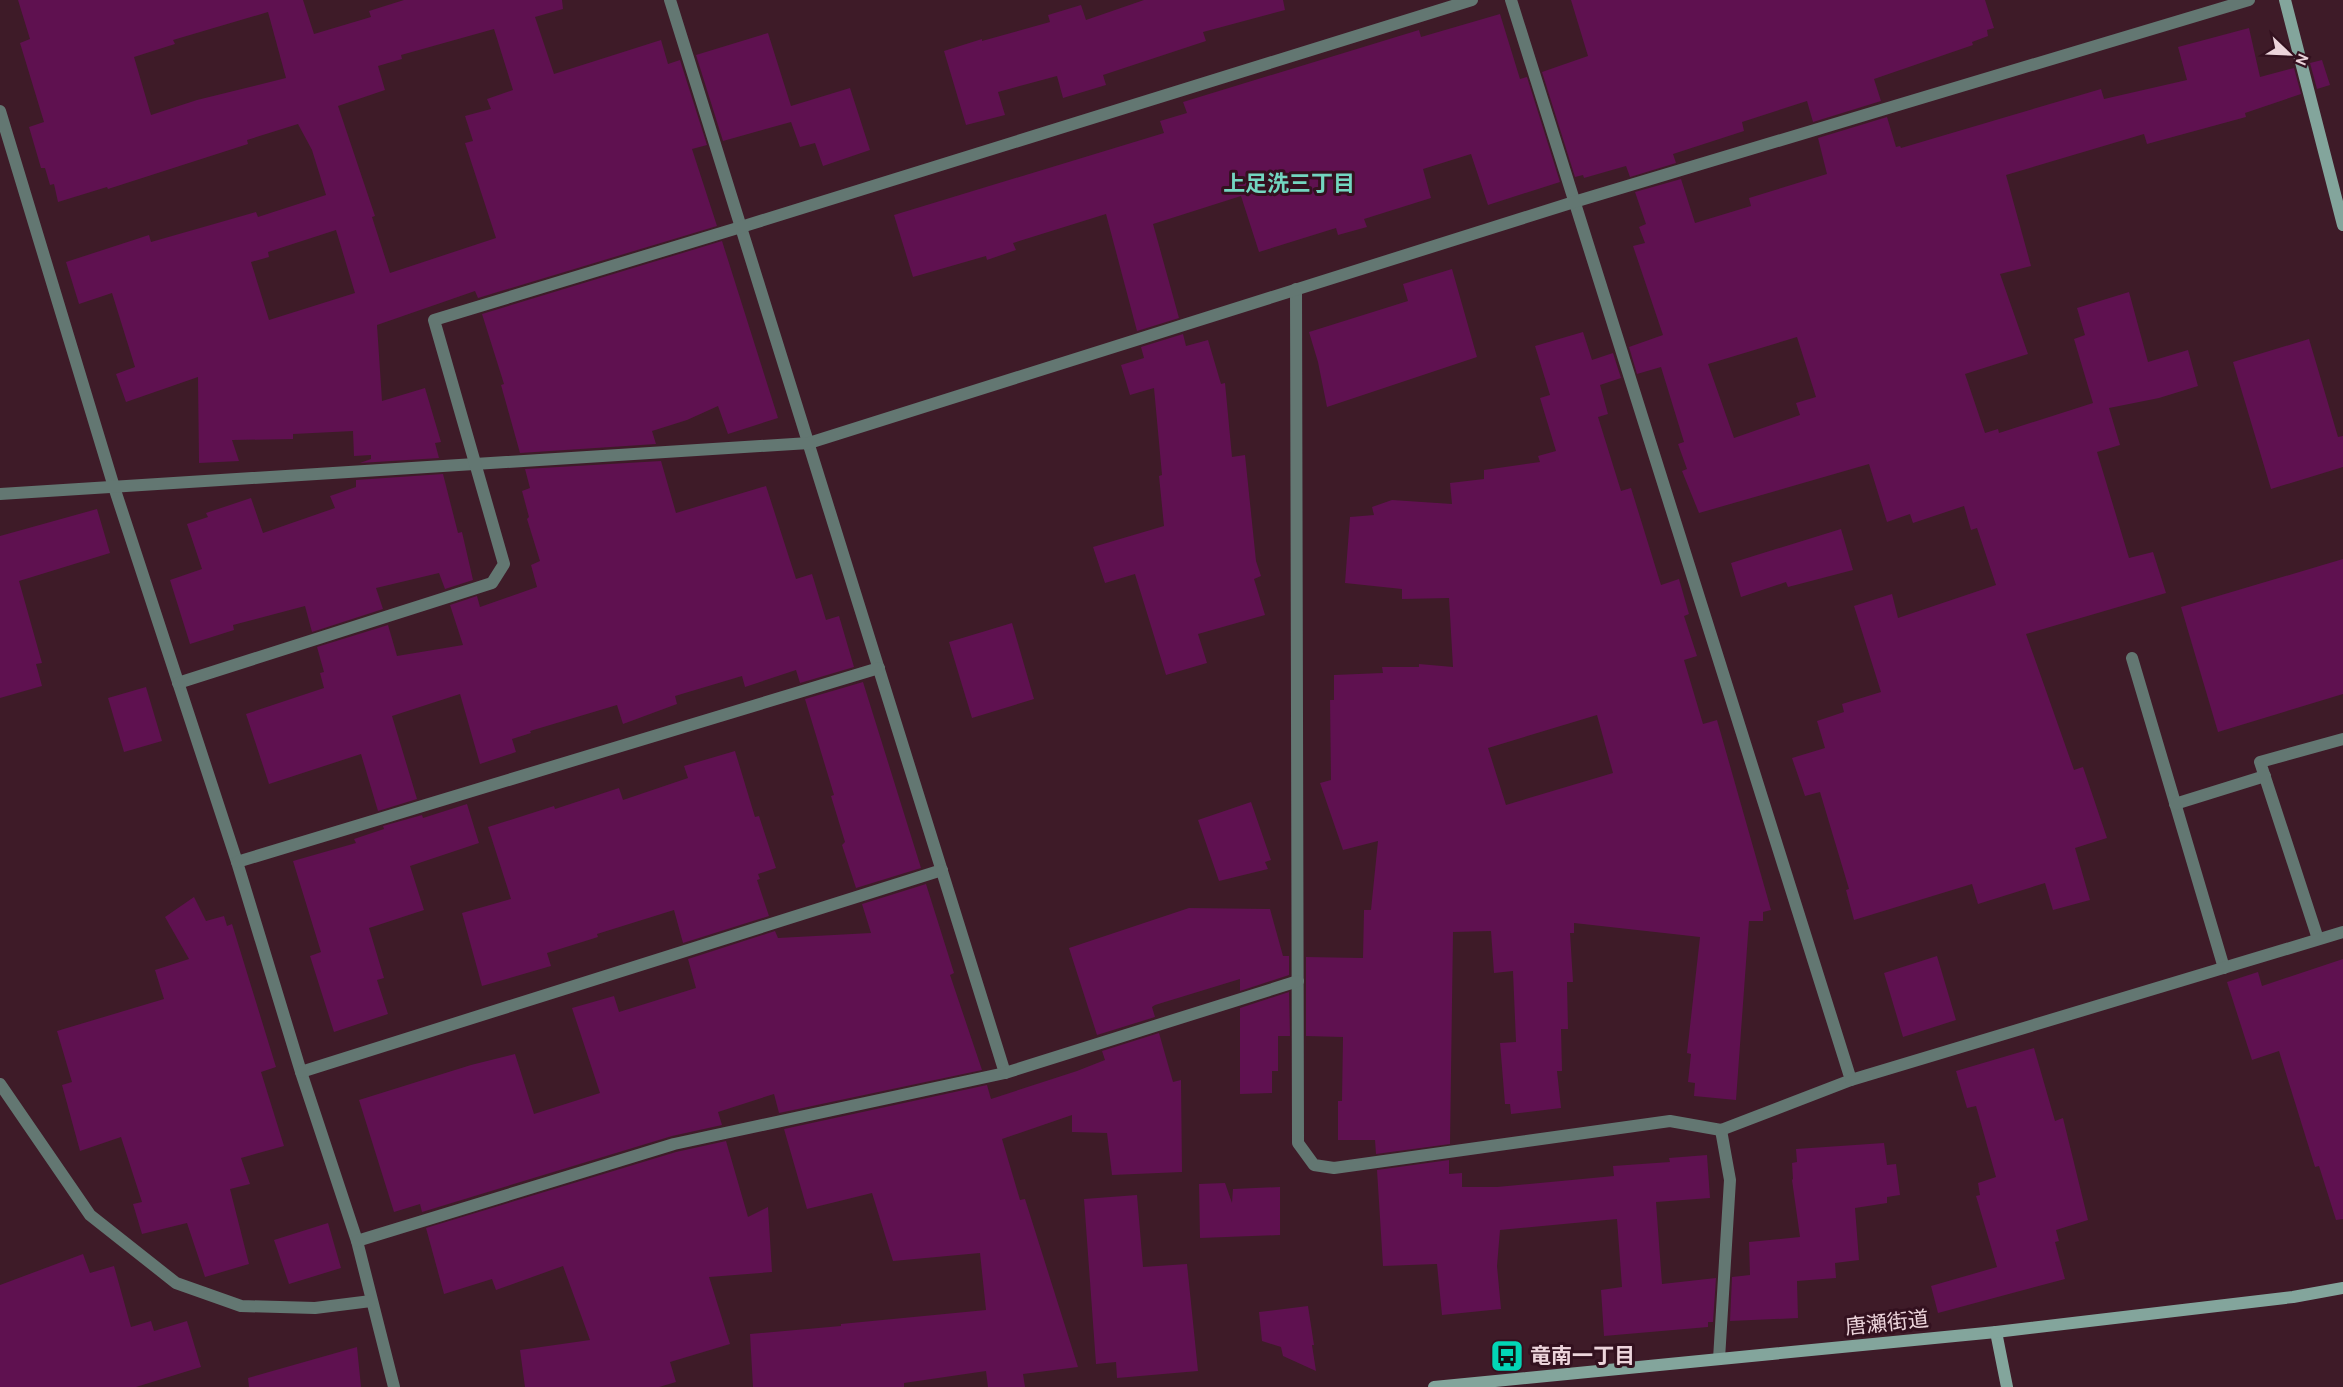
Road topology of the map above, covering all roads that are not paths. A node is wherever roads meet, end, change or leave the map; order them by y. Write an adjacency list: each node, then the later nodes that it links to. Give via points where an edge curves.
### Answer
1 (670, 0): 9 (street)
2 (1472, 0): 9 (street)
3 (1511, 0): 7 (street)
4 (2249, 0): 7 (street)
5 (2285, 0): 8 (street)
6 (0, 111): 13 (street)
7 (1574, 202): 10 (street); 29 (street)
8 (2343, 225)
9 (741, 227): 11 (street); 12 (street, via 434,320)
10 (1296, 289): 11 (street); 26 (street)
11 (809, 443): 12 (street); 16 (street)
12 (474, 464): 13 (street); 17 (street, via 504,564 492,583)
13 (114, 487): 14 (street); 17 (street)
14 (0, 494)
15 (2132, 658): 20 (street)
16 (879, 668): 21 (street); 22 (street)
17 (178, 683): 21 (street)
18 (2343, 739): 19 (street, via 2260,762)
19 (2265, 776): 20 (street); 24 (street)
20 (2175, 804): 25 (street)
21 (237, 862): 27 (street)
22 (942, 870): 27 (street); 28 (street)
23 (2343, 932): 24 (street)
24 (2318, 939): 25 (street)
25 (2224, 968): 29 (street)
26 (1298, 981): 28 (street); 31 (street, via 1299,1143 1314,1165 1334,1168 1670,1121)
27 (301, 1072): 32 (street)
28 (1005, 1073): 32 (street, via 674,1144)
29 (1851, 1080): 31 (street)
30 (0, 1084): 34 (street, via 90,1215 176,1283 241,1306 315,1308)
31 (1721, 1130): 36 (street, via 1730,1180)
32 (357, 1241): 34 (street)
33 (2343, 1288): 35 (street, 唐瀬街道)
34 (371, 1301): 38 (street)
35 (1996, 1332): 36 (street, 唐瀬街道); 40 (street)
36 (1719, 1359): 37 (street, 唐瀬街道)
37 (1454, 1386): 39 (street, 唐瀬街道)
38 (394, 1387)
39 (1434, 1387)
40 (2007, 1387)

